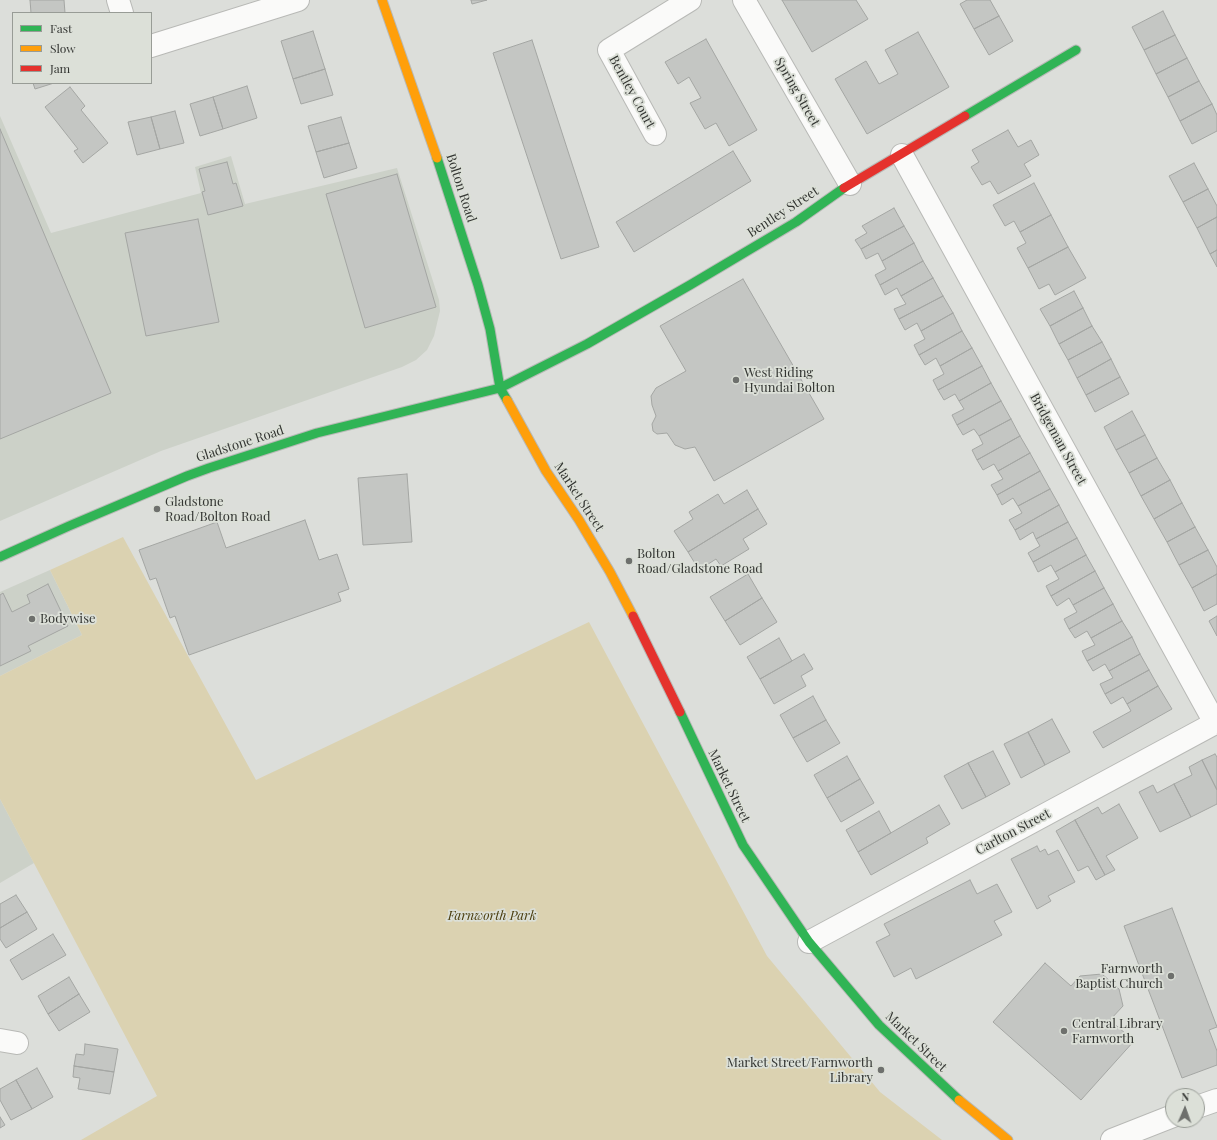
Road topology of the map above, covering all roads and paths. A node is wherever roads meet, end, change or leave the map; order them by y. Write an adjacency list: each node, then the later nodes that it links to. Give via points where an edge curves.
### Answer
1 (118, 0): 6 (street)
2 (298, 0): 7 (street)
3 (382, 0): 12 (main road, Bolton Road, via 445,180 478,285 490,329)
4 (690, 0): 9 (street, Bentley Court, via 609,50)
5 (744, 0): 11 (street, Spring Street)
6 (122, 12)
7 (152, 46)
8 (1076, 50): 10 (main road, Bentley Street)
9 (655, 134)
10 (902, 155): 11 (main road, Bentley Street); 14 (street, Bridgeman Street)
11 (850, 184): 12 (main road, Bentley Street, via 796,222 690,285 587,344)
12 (500, 388): 13 (main road, Gladstone Road, via 317,433 209,468); 15 (main road, Market Street, via 546,471 580,520 610,572 744,845)
13 (0, 558)
14 (1216, 722): 15 (street, Carlton Street)
15 (809, 942): 19 (main road, Market Street, via 879,1025 954,1096)
16 (1217, 1100): 17 (street)
17 (1205, 1104)
18 (1165, 1119): 20 (street)
19 (1008, 1140)
20 (1112, 1140)

